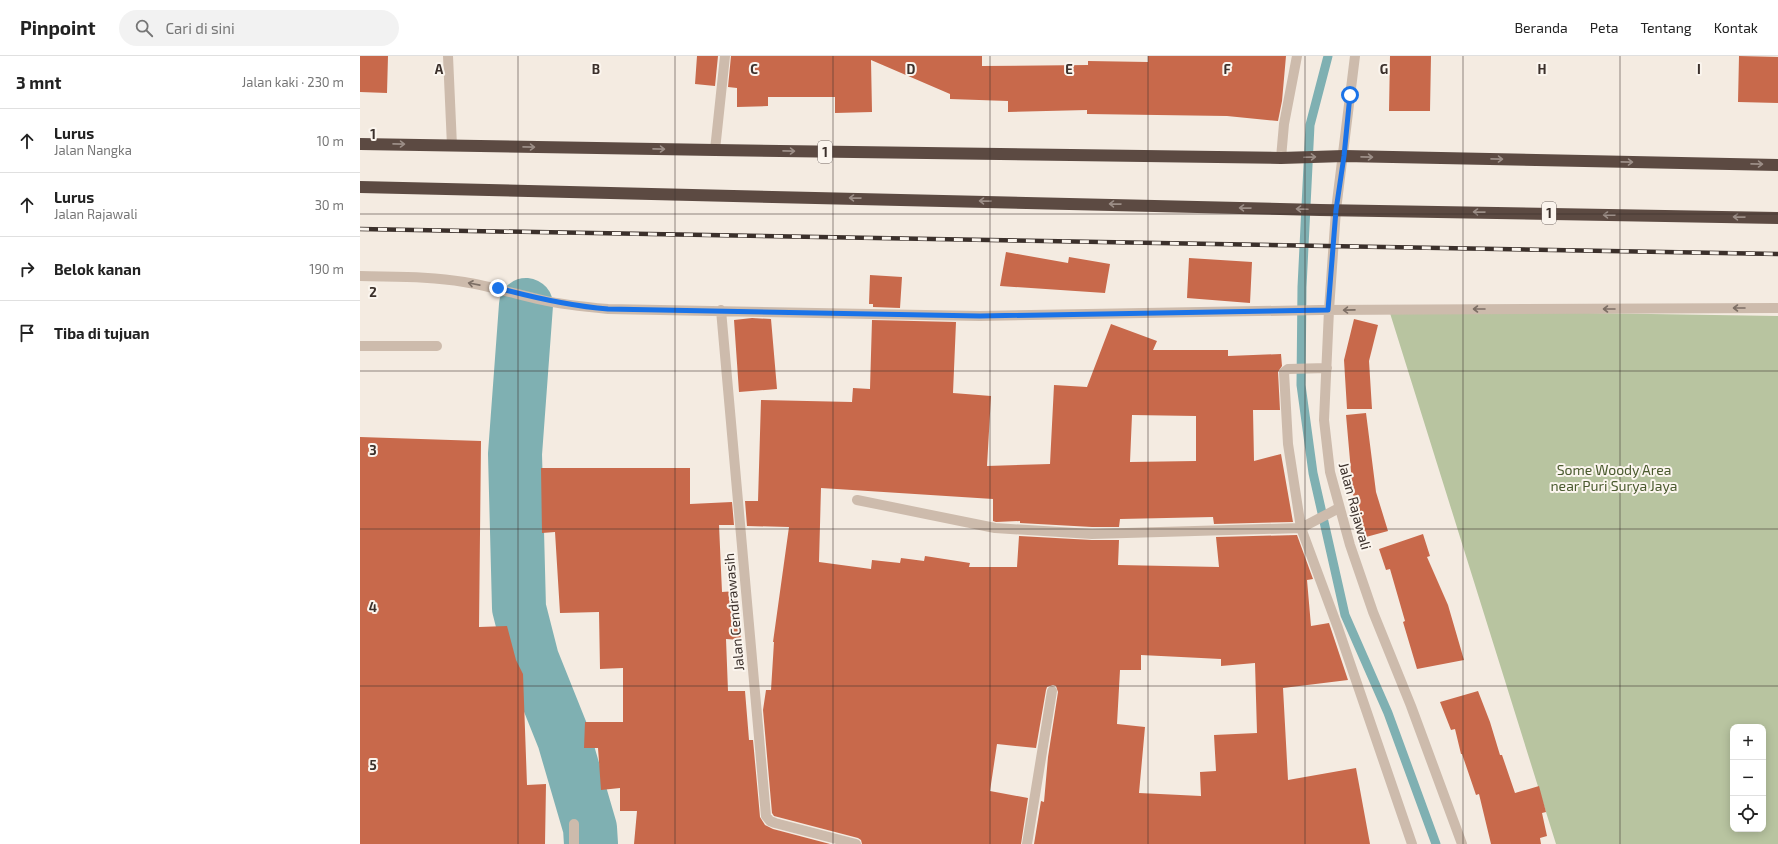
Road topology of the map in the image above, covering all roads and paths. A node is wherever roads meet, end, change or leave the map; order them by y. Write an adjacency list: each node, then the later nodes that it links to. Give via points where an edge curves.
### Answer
1 (448, 56): 6 (street)
2 (725, 56): 7 (street)
3 (1297, 56): 9 (street, via 1284,124)
4 (1355, 56): 8 (street, Jalan Rajawali)
5 (360, 144): 6 (highway, 1, one-way to 6)
6 (452, 146): 7 (highway, 1, one-way to 7)
7 (715, 150): 9 (highway, 1, one-way to 9)
8 (1344, 156): 9 (highway, 1, one-way to 8); 10 (highway, 1, one-way to 10); 12 (street, Jalan Rajawali)
9 (1286, 158)
10 (1778, 165)
11 (360, 187): 12 (highway, 1, one-way to 11)
12 (1336, 210): 13 (highway, 1, one-way to 12); 17 (street, Jalan Rajawali)
13 (1778, 218)
14 (360, 276): 16 (street, one-way to 14, via 608,309 573,306 463,282)
15 (1778, 308): 17 (street, one-way to 17)
16 (721, 310): 17 (street, via 980,316); 27 (street, Jalan Cendrawasih, via 766,816 776,823)
17 (1324, 310): 20 (street, Jalan Rajawali)
18 (360, 346): 19 (street)
19 (437, 346)
20 (1323, 368): 22 (street, Jalan Rajawali, via 1324,420); 23 (street, via 1288,369 1284,372 1288,444)
21 (858, 500): 23 (street, via 1002,528 1092,534)
22 (1337, 509): 23 (street); 30 (street, Jalan Rajawali, via 1373,612)
23 (1301, 528): 29 (street)
24 (1052, 691): 28 (street)
25 (574, 824): 26 (street)
26 (574, 844)
27 (856, 844)
28 (1027, 844)
29 (1412, 844)
30 (1462, 844)

